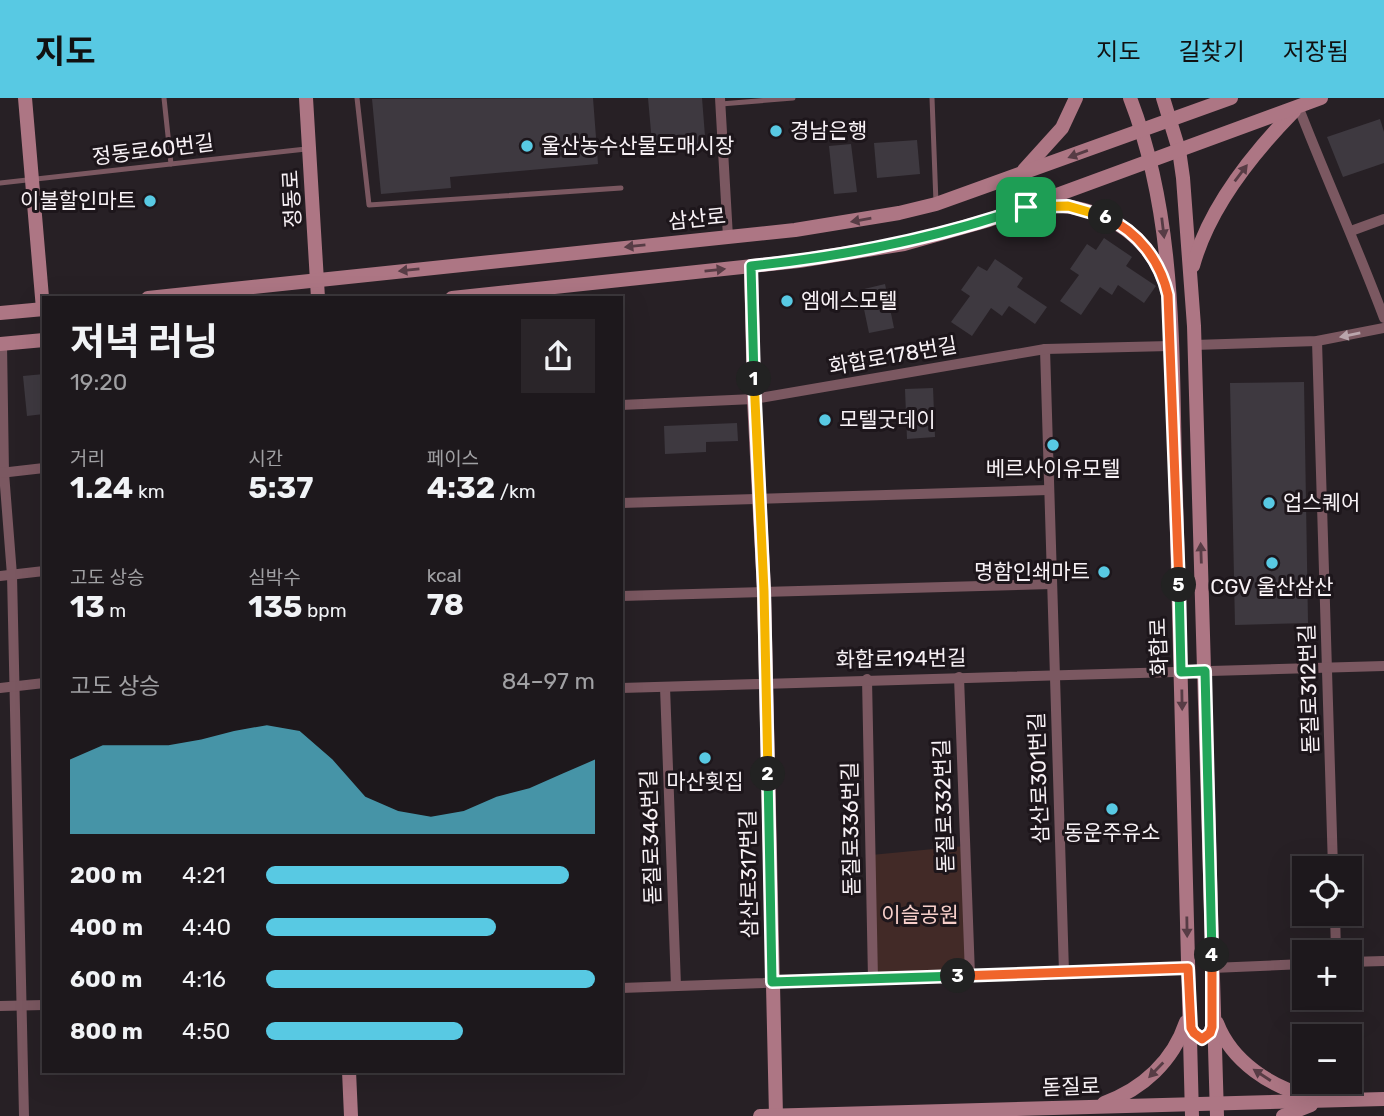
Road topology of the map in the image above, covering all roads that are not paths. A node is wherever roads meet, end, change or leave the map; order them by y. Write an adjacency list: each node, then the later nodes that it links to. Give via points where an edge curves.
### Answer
1 (25, 98): 21 (main road)
2 (164, 98): 19 (lane)
3 (306, 98): 16 (main road, 정동로)
4 (357, 98): 23 (lane, via 369,205)
5 (793, 98): 12 (lane)
6 (932, 98): 24 (lane)
7 (1076, 98): 20 (main road, via 1062,128 1037,159)
8 (1130, 98): 15 (main road, 화합로)
9 (1163, 98): 14 (main road)
10 (1231, 98): 14 (main road, 삼산로)
11 (1321, 98): 13 (main road)
12 (720, 101): 28 (street)
13 (1298, 106): 17 (main road); 27 (street, via 1339,213); 30 (main road, one-way to 13, via 1204,236 1234,182)
14 (1171, 120): 15 (main road, 삼산로); 17 (main road)
15 (1142, 130): 18 (main road, 화합로); 20 (main road, 삼산로, one-way to 20)
16 (310, 149): 19 (lane, 정동로60번길); 31 (main road, 정동로)
17 (1179, 150): 18 (main road); 30 (main road)
18 (1152, 160): 25 (main road); 32 (main road, 화합로, one-way to 32)
19 (171, 164): 21 (lane, 정동로60번길)
20 (1008, 180): 24 (main road, 삼산로)
21 (33, 181): 22 (lane, 정동로60번길); 33 (main road)
22 (0, 183)
23 (621, 188)
24 (936, 204): 28 (main road, 삼산로, one-way to 28, via 846,223)
25 (1026, 207): 29 (main road, via 904,244); 32 (main road, via 1082,208 1121,225 1150,252)
26 (1384, 219): 27 (street)
27 (1351, 231): 39 (street)
28 (728, 237): 31 (main road, 삼산로, one-way to 31)
29 (751, 266): 36 (main road, one-way to 29); 47 (main road, 삼산로317번길)
30 (1190, 277): 44 (main road)
31 (317, 280): 34 (main road, 삼산로); 35 (main road, 정동로)
32 (1168, 295): 45 (main road, 화합로)
33 (42, 296)
34 (167, 296)
35 (318, 296)
36 (479, 296)
37 (42, 309): 38 (main road)
38 (0, 313)
39 (1384, 318)
40 (1384, 328): 42 (street, one-way to 42)
41 (42, 340): 43 (main road)
42 (1317, 341): 44 (street); 60 (street, 돋질로312번길)
43 (1, 344): 50 (street)
44 (1194, 345): 61 (main road, one-way to 44)
45 (1170, 346): 46 (street, 화합로178번길); 62 (main road, 화합로)
46 (1045, 349): 47 (street, 화합로178번길); 51 (street, 삼산로301번길)
47 (754, 399): 48 (street, 화합로178번길); 52 (main road, 삼산로317번길)
48 (623, 405)
49 (42, 468): 50 (street)
50 (2, 473): 55 (street)
51 (1048, 489): 52 (street); 56 (street, 삼산로301번길)
52 (760, 498): 53 (street); 57 (main road, 삼산로317번길)
53 (623, 503)
54 (42, 571): 55 (street)
55 (6, 575): 68 (street)
56 (1052, 584): 57 (street); 63 (street, 삼산로301번길)
57 (764, 591): 58 (street); 66 (main road, 삼산로317번길)
58 (623, 596)
59 (1384, 666): 60 (street, 화합로194번길)
60 (1327, 667): 61 (street, 화합로194번길); 72 (street, 돋질로312번길)
61 (1205, 671): 62 (street, 화합로194번길); 77 (main road)
62 (1181, 672): 63 (street, 화합로194번길); 76 (main road, 화합로, one-way to 76)
63 (1056, 675): 64 (street, 화합로194번길); 78 (street, 삼산로301번길)
64 (959, 677): 65 (street, 화합로194번길); 79 (street, 돋질로332번길)
65 (867, 679): 66 (street, 화합로194번길); 80 (street, 돋질로336번길)
66 (767, 682): 69 (street, 화합로194번길); 81 (main road, 삼산로317번길)
67 (42, 684): 68 (street)
68 (12, 686): 70 (street); 84 (street)
69 (665, 687): 71 (street, 화합로194번길); 82 (street, 돋질로346번길)
70 (0, 688)
71 (623, 688)
72 (1334, 856)
73 (1384, 961): 74 (street)
74 (1362, 962)
75 (1292, 965): 77 (street)
76 (1188, 968): 78 (street); 87 (main road, 화합로)
77 (1212, 968): 88 (main road)
78 (1063, 972): 79 (street)
79 (970, 975): 80 (street)
80 (873, 979): 81 (street)
81 (772, 982): 82 (street); 98 (main road, 삼산로317번길)
82 (676, 986): 83 (street)
83 (623, 988)
84 (21, 1005): 85 (street); 86 (street); 95 (street)
85 (42, 1005)
86 (0, 1006)
87 (1189, 1012): 88 (main road, via 1194,1033 1202,1039 1210,1033); 92 (main road, one-way to 92, via 1181,1037 1155,1073 1118,1098); 93 (main road, 화합로)
88 (1214, 1012): 91 (main road, one-way to 88, via 1292,1091 1253,1070 1228,1045); 94 (main road)
89 (349, 1073): 96 (main road)
90 (1384, 1099): 91 (main road, 돋질로)
91 (1325, 1101): 94 (main road, 돋질로); 100 (main road)
92 (1086, 1107): 93 (main road, 돋질로); 98 (main road, 돋질로); 99 (main road)
93 (1192, 1110): 94 (main road, 돋질로)
94 (1217, 1110)
95 (24, 1116)
96 (351, 1116)
97 (760, 1116): 98 (main road, 돋질로)
98 (776, 1116)
99 (1116, 1116)
100 (1283, 1116)

